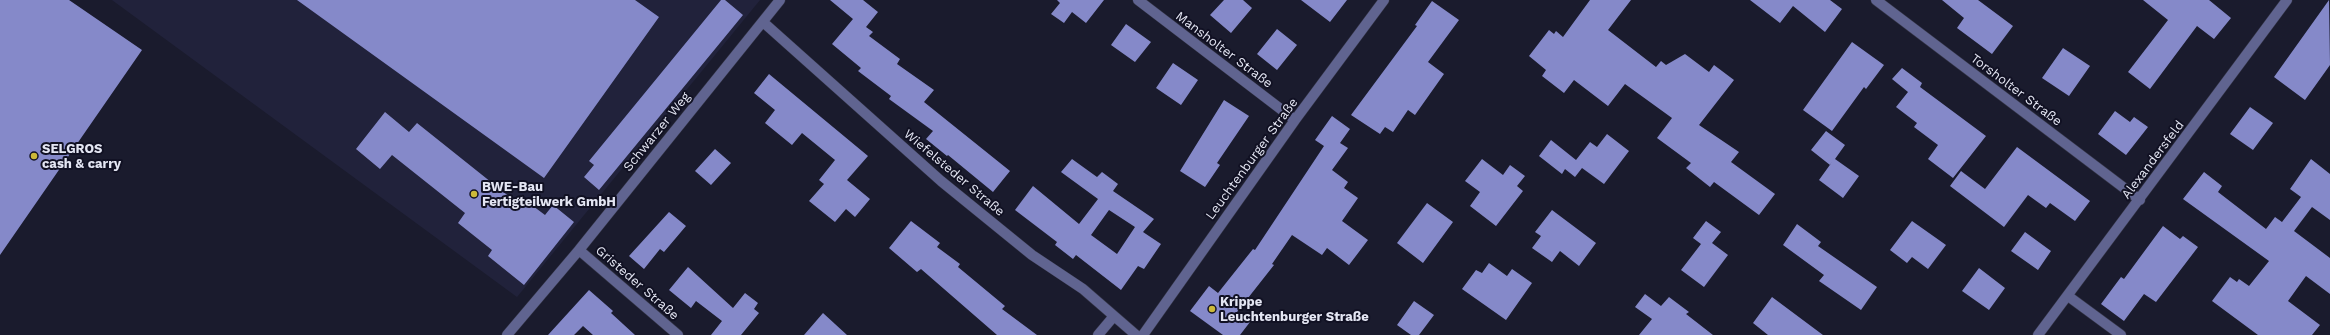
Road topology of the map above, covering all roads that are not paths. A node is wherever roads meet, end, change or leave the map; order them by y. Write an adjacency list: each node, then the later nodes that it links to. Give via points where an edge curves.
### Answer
1 (780, 0): 6 (street, Schwarzer Weg)
2 (1138, 0): 7 (street, Mansholter Straße)
3 (1384, 0): 7 (street, Leuchtenburger Straße)
4 (1876, 0): 8 (street, Torsholter Straße)
5 (2288, 0): 8 (street, Alexandersfeld)
6 (763, 22): 9 (street, Schwarzer Weg); 11 (street, Wiefelsteder Straße, via 942,181 1032,255 1083,289)
7 (1295, 120): 16 (street, Leuchtenburger Straße)
8 (2140, 200): 10 (street, Alexandersfeld)
9 (579, 250): 12 (street, Schwarzer Weg); 13 (street, Gristeder Straße)
10 (2068, 296): 17 (street, Alexandersfeld); 18 (street)
11 (1114, 316): 14 (street); 15 (street, Wiefelsteder Straße)
12 (507, 335)
13 (678, 335)
14 (1098, 335)
15 (1136, 335)
16 (1143, 335)
17 (2038, 335)
18 (2121, 335)

